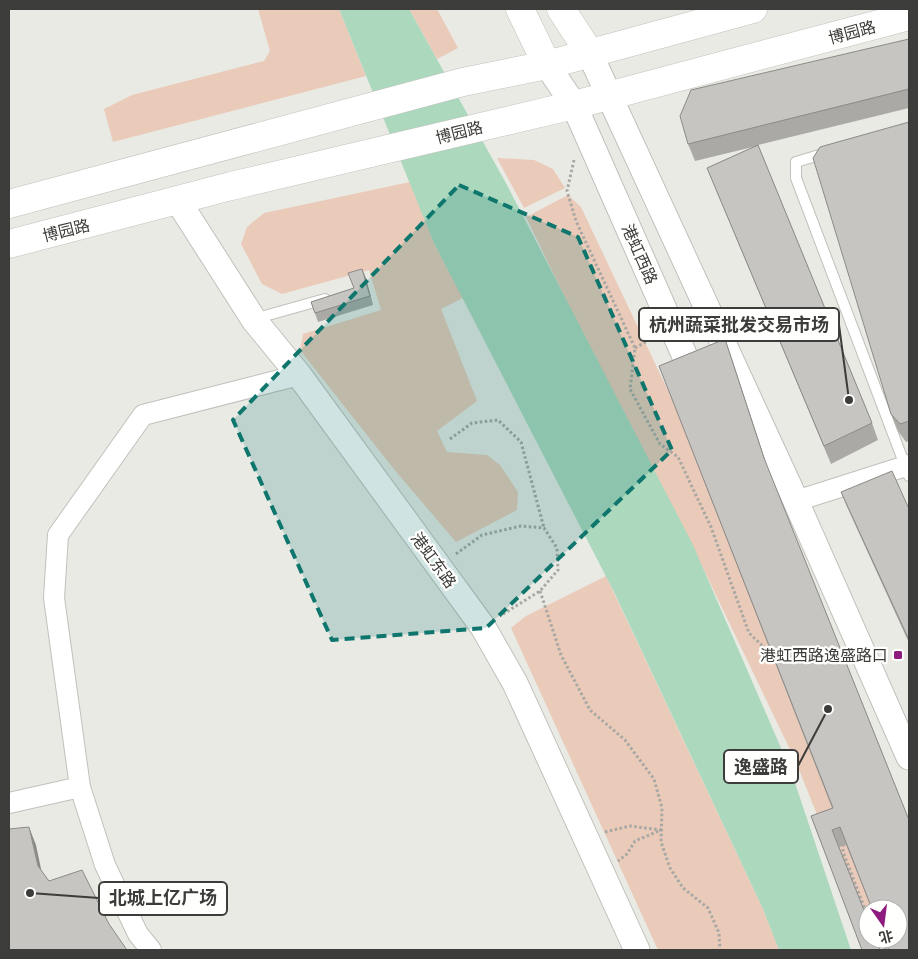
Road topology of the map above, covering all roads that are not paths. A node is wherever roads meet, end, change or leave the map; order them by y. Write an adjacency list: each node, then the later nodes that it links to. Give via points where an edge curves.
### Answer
1 (520, 9): 6 (main road)
2 (561, 9): 5 (main road)
3 (753, 9): 5 (main road)
4 (909, 16): 7 (main road, 博园路)
5 (589, 52): 6 (main road); 7 (street)
6 (547, 65): 8 (street, 港虹西路); 11 (main road, via 464,82)
7 (610, 95): 8 (main road, 博园路); 18 (street)
8 (574, 105): 10 (main road, 博园路); 16 (street, 港虹西路)
9 (834, 151): 17 (lane, via 796,162 796,178)
10 (178, 201): 12 (main road, 博园路); 14 (street, 港虹东路)
11 (9, 204)
12 (9, 244)
13 (330, 298): 14 (lane)
14 (254, 320): 15 (street, 港虹东路)
15 (299, 375): 20 (street, via 143,415 58,535 54,598); 23 (street, 港虹东路, via 483,627 516,683)
16 (706, 404)
17 (908, 469): 18 (street)
18 (796, 501): 19 (street)
19 (909, 757)
20 (80, 787): 21 (street); 22 (street, via 105,865 138,934)
21 (9, 803)
22 (151, 950)
23 (637, 950)

